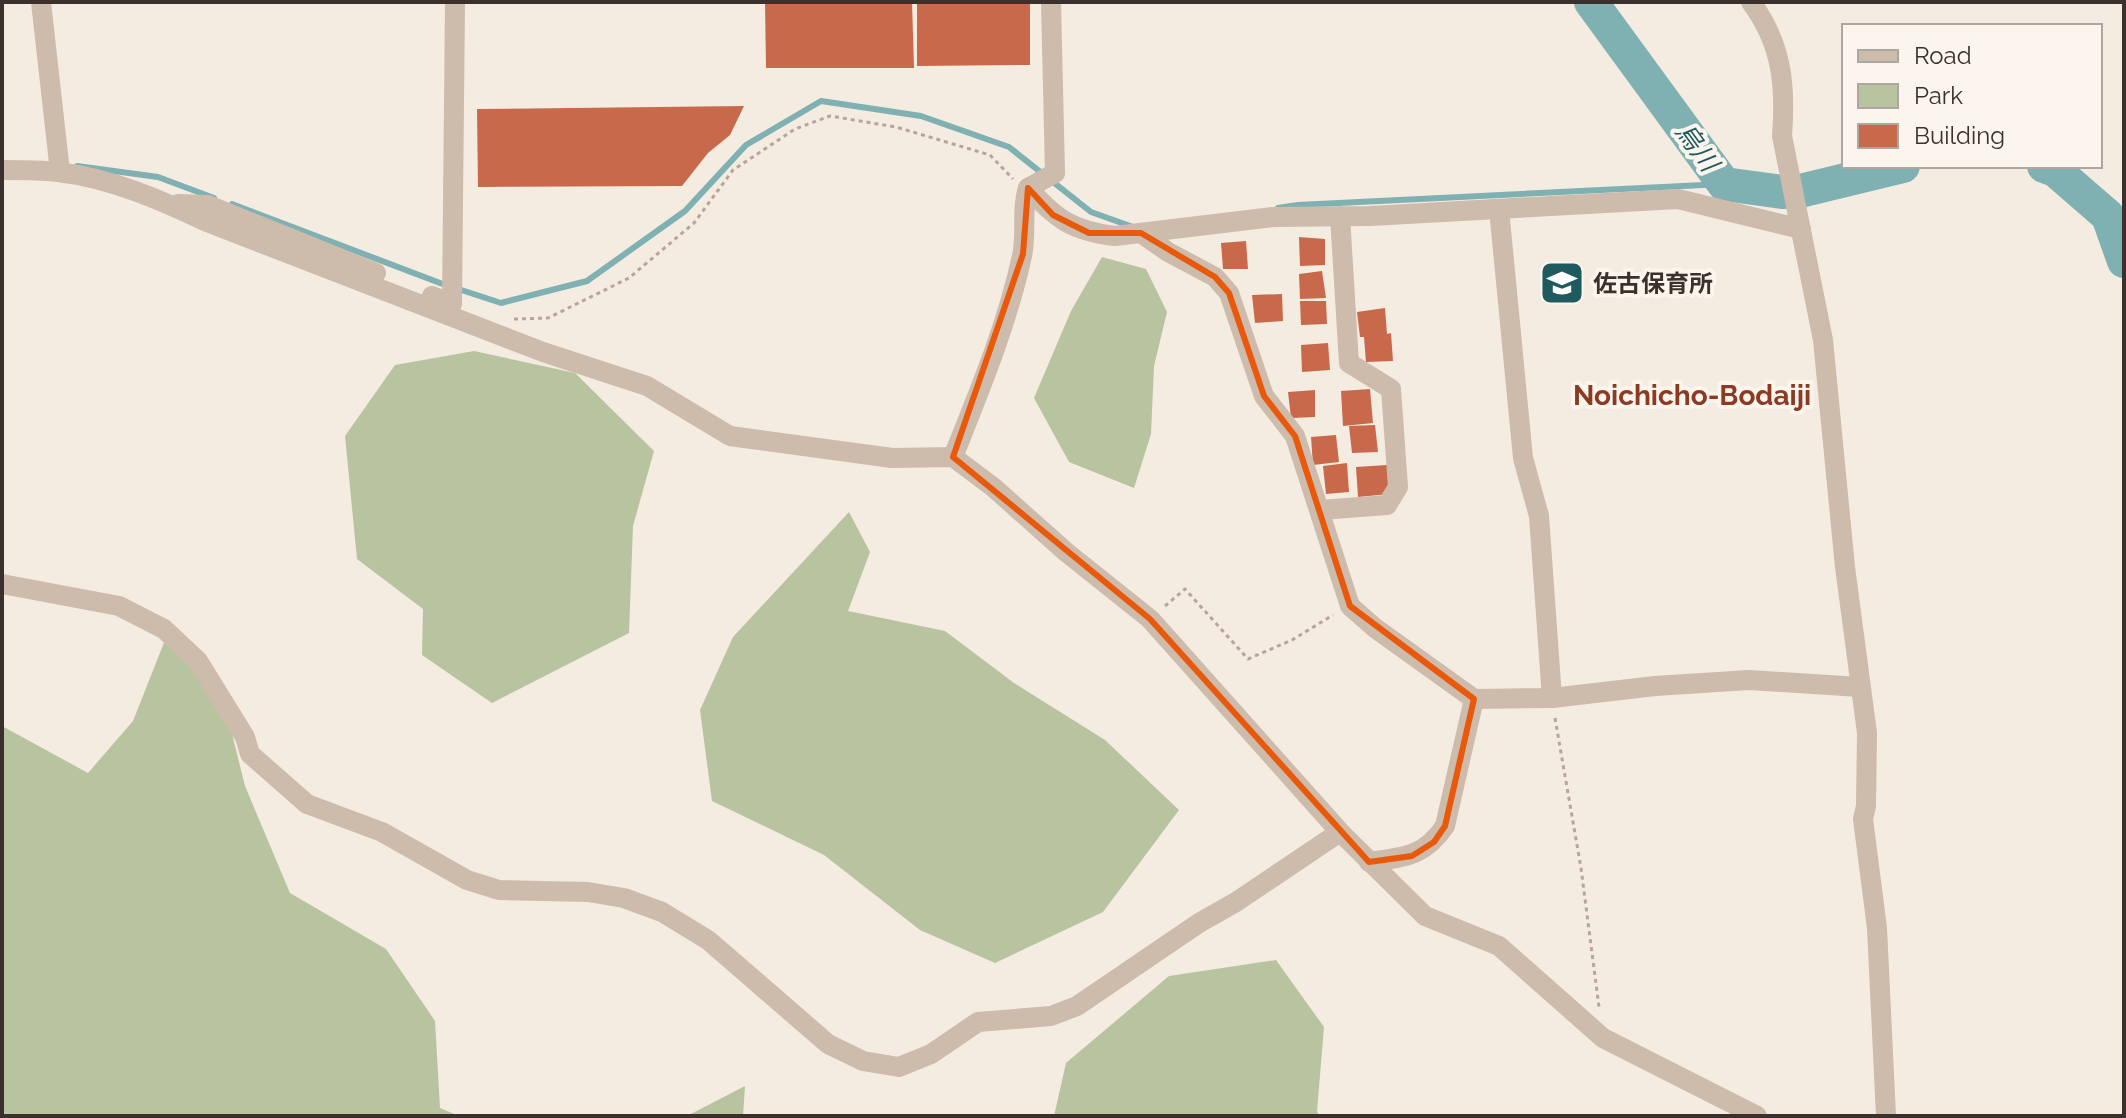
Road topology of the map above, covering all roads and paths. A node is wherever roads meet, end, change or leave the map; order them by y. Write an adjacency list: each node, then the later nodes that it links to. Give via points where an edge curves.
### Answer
1 (41, 2): 5 (street)
2 (455, 2): 8 (street, via 452,304 208,205)
3 (1051, 2): 7 (street, via 1055,173)
4 (1751, 2): 11 (street, via 1778,49 1785,106 1782,136)
5 (59, 164): 6 (street); 8 (street)
6 (2, 170)
7 (1027, 191): 12 (street, via 1053,215 1089,233); 13 (path, via 990,155 896,127 830,116 795,129 733,170 694,223 629,278 548,318); 14 (street, via 1023,254)
8 (170, 204): 14 (street, via 543,352 647,386 730,436 892,458)
9 (1499, 209): 10 (street); 11 (street, via 1678,199); 20 (street, via 1523,458 1539,516)
10 (1340, 216): 12 (street, via 1273,217); 15 (street, via 1349,363 1391,389 1398,487 1387,505)
11 (1800, 223): 19 (street, via 1823,340)
12 (1141, 233): 15 (street, via 1215,277 1229,293 1264,396 1295,436)
13 (503, 316)
14 (953, 457): 18 (street)
15 (1320, 510): 17 (street)
16 (2, 584): 22 (street, via 119,606 164,629 198,661 250,754 307,804 382,832 467,880 499,890 588,892 662,912 708,940 828,1044 863,1061 899,1067 931,1054 978,1022 1051,1016 1077,1006)
17 (1350, 606): 18 (path, via 1248,659 1185,589); 21 (street)
18 (1150, 619): 22 (street)
19 (1860, 687): 20 (street, via 1749,680); 26 (street, via 1867,733 1863,819 1877,928)
20 (1552, 698): 21 (street); 24 (path)
21 (1474, 699): 23 (street, via 1445,826 1434,842 1412,856)
22 (1340, 832): 23 (street)
23 (1369, 862): 25 (street, via 1425,916 1499,946 1603,1038)
24 (1599, 1007)
25 (1757, 1116)
26 (1886, 1116)

